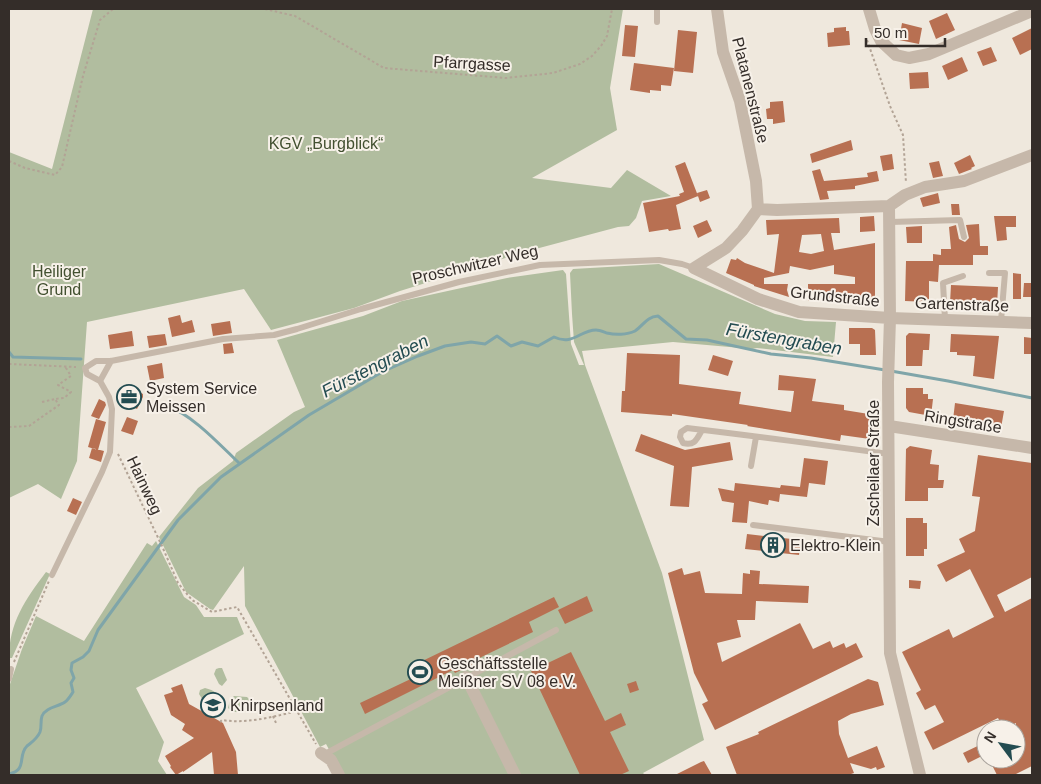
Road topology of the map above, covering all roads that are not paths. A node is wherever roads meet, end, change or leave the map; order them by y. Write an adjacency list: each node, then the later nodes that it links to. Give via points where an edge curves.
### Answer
1 (657, 9): 5 (lane)
2 (717, 9): 8 (street, Platanenstraße, via 723,52 740,102 756,181)
3 (869, 9): 4 (street, via 882,42 896,54 909,58 929,54)
4 (1032, 10)
5 (656, 22)
6 (1032, 155): 7 (street, via 964,181 924,187)
7 (890, 206): 8 (street); 9 (street, Zscheilaer Straße)
8 (758, 209): 11 (street, via 726,248)
9 (890, 222): 10 (lane, via 960,220); 14 (street, Zscheilaer Straße)
10 (964, 237)
11 (694, 268): 14 (street, Grundstraße, via 758,299 799,312); 18 (lane, Proschwitzer Weg, via 659,260 540,265 459,282 274,335 223,339)
12 (989, 273): 16 (lane, via 1005,274)
13 (963, 276): 15 (lane, via 943,283)
14 (890, 318): 15 (street, Gartenstraße); 20 (street, Zscheilaer Straße)
15 (945, 319): 16 (street, Gartenstraße)
16 (1001, 322): 17 (street, Gartenstraße)
17 (1032, 322)
18 (111, 361): 19 (lane); 19 (lane, Proschwitzer Weg, via 96,361 85,368 87,374)
19 (100, 381): 28 (lane, via 112,409 108,460)
20 (890, 426): 23 (street, Ringstraße); 24 (street, Zscheilaer Straße)
21 (702, 430): 22 (lane)
22 (756, 436): 24 (lane); 25 (lane)
23 (1032, 448)
24 (889, 454): 27 (street, Zscheilaer Straße)
25 (751, 466)
26 (754, 526): 27 (lane)
27 (890, 542): 36 (street, Zscheilaer Straße, via 890,653)
28 (52, 575)
29 (556, 630): 31 (lane)
30 (11, 669): 32 (lane)
31 (466, 677): 33 (lane); 35 (street)
32 (9, 679)
33 (323, 754): 34 (street, via 332,760)
34 (339, 775)
35 (515, 775)
36 (920, 775)

